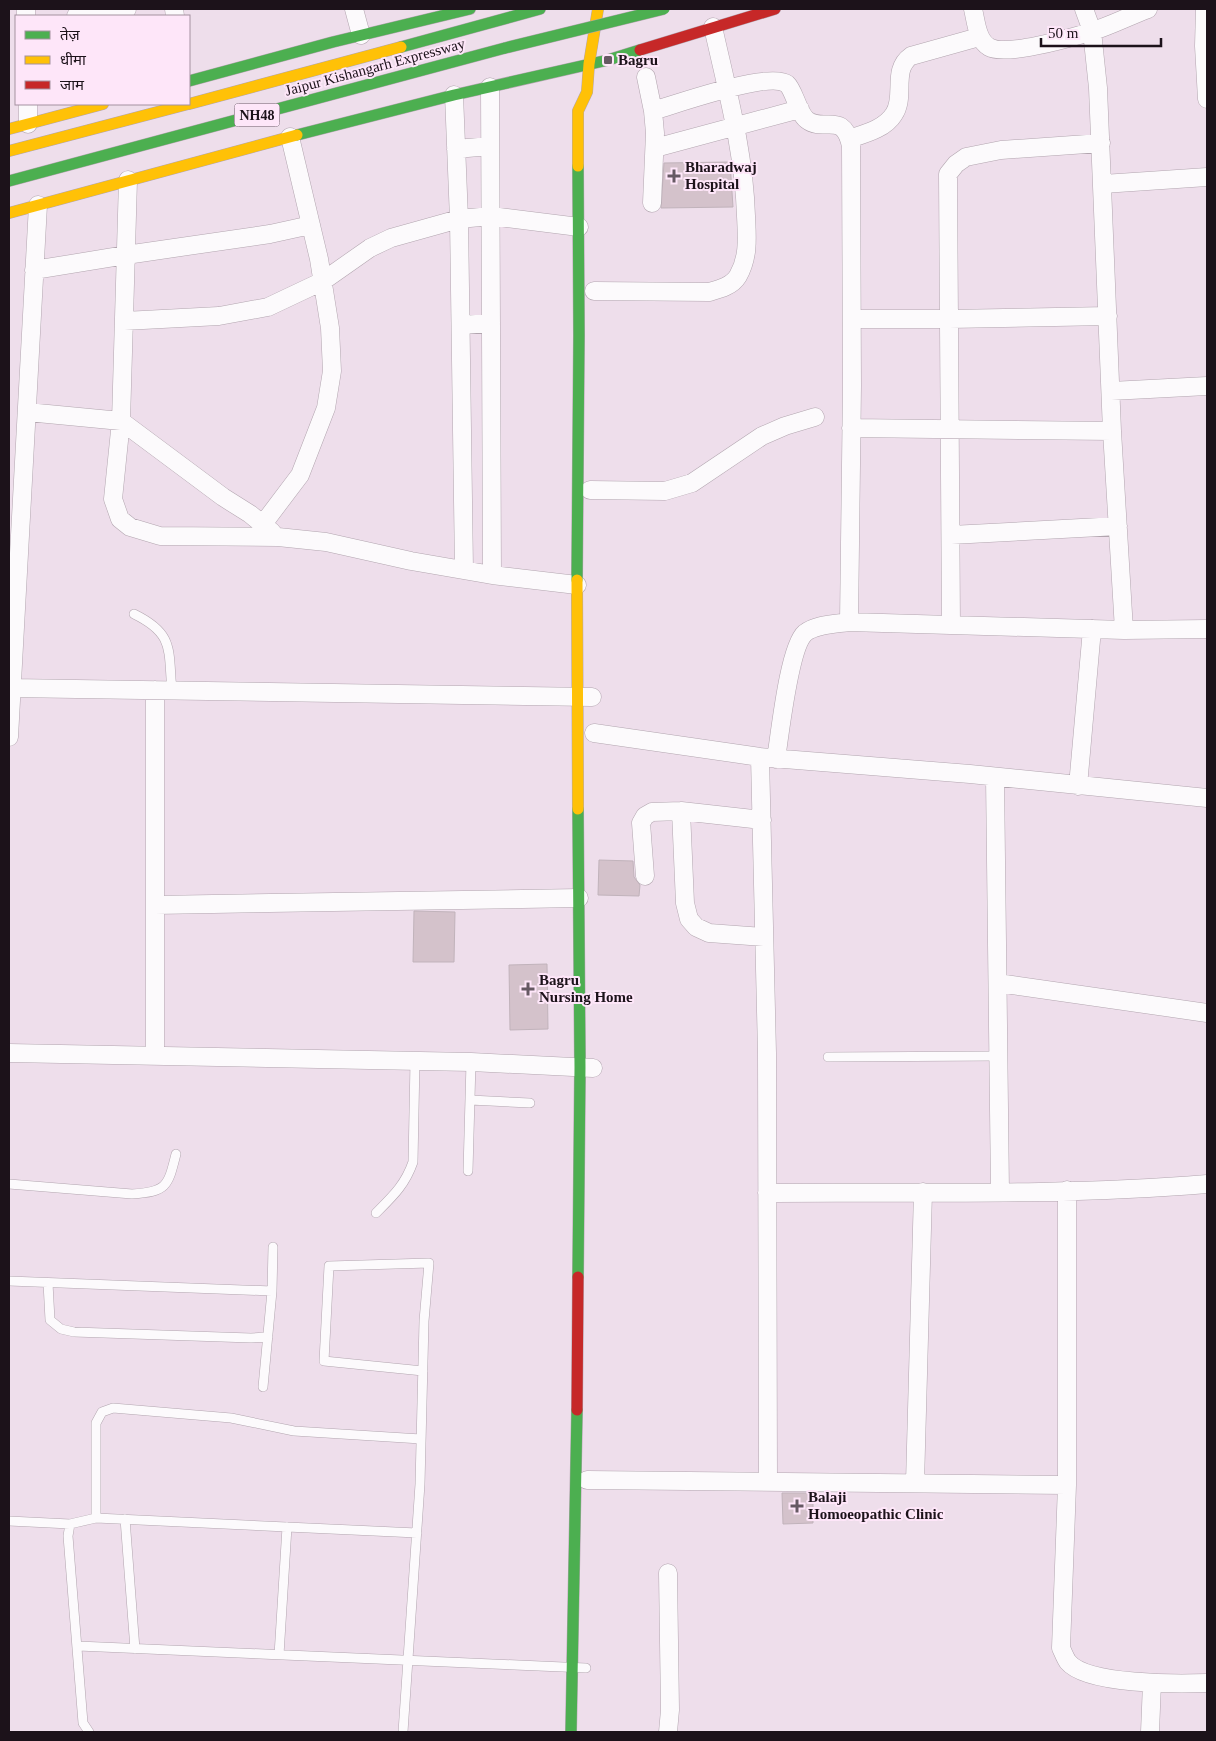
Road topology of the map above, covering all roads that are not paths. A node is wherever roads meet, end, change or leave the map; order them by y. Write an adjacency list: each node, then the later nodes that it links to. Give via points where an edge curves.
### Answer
1 (127, 9): 13 (street)
2 (354, 9): 16 (street)
3 (470, 9): 12 (main road)
4 (540, 9): 26 (main road, Jaipur Kishangarh Expressway / NH48)
5 (598, 9): 18 (main road)
6 (664, 9): 45 (main road, Jaipur Kishangarh Expressway / NH48, bridge, via 505,48)
7 (775, 9): 14 (main road)
8 (973, 9): 17 (street)
9 (1084, 9): 15 (street)
10 (1148, 9): 15 (street)
11 (1205, 9): 25 (street)
12 (432, 13): 16 (main road)
13 (83, 15)
14 (713, 27): 18 (main road); 22 (street)
15 (1092, 31): 17 (street, via 1027,48 989,47); 38 (street)
16 (361, 35): 20 (main road)
17 (980, 37): 37 (street, via 903,61 894,115 876,129)
18 (589, 64): 21 (main road); 23 (main road)
19 (646, 78): 31 (street)
20 (190, 81)
21 (490, 87): 24 (main road); 39 (street)
22 (727, 89): 30 (street, via 781,80 789,85); 31 (street); 34 (street)
23 (587, 92): 32 (main road); 53 (main road, via 578,111)
24 (454, 95): 36 (main road); 41 (street)
25 (1207, 99)
26 (190, 103)
27 (28, 105): 33 (street)
28 (99, 105): 33 (main road)
29 (184, 105): 42 (main road, Jaipur Kishangarh Expressway / NH48)
30 (800, 109): 34 (street); 37 (street, via 807,120 836,125)
31 (653, 111): 40 (street)
32 (592, 113)
33 (28, 124): 35 (main road)
34 (736, 126): 40 (street); 57 (street, via 745,186 747,235 746,258 737,278 727,287 709,292)
35 (9, 129)
36 (290, 137): 44 (main road); 52 (street)
37 (849, 139): 59 (street)
38 (1101, 143): 46 (street); 60 (street, via 1002,150 966,158 956,164 948,174)
39 (490, 146): 41 (street); 50 (street)
40 (655, 148): 47 (street)
41 (456, 149): 51 (street)
42 (9, 151)
43 (1207, 177): 46 (street)
44 (128, 180): 48 (main road); 54 (street)
45 (9, 181)
46 (1102, 184): 58 (street)
47 (652, 203)
48 (38, 205): 49 (main road); 55 (street)
49 (9, 213)
50 (491, 216): 51 (street); 53 (street); 62 (street)
51 (459, 219): 56 (street, via 391,238 370,248); 63 (street)
52 (311, 225): 54 (street); 56 (street)
53 (579, 227): 83 (main road)
54 (126, 255): 55 (street); 61 (street)
55 (34, 270): 68 (street)
56 (323, 281): 61 (street, via 268,307 219,316); 77 (street, via 332,371 326,408 300,475)
57 (594, 291)
58 (1108, 316): 60 (street); 65 (street)
59 (852, 319): 60 (street); 71 (street)
60 (949, 319): 72 (street)
61 (124, 321): 70 (street)
62 (491, 324): 63 (street); 66 (street)
63 (461, 325): 67 (street)
64 (1207, 386): 65 (street)
65 (1110, 391): 73 (street)
66 (492, 405): 67 (street); 76 (street)
67 (462, 406): 75 (street)
68 (26, 412): 70 (street); 90 (street)
69 (815, 417): 74 (street, via 762,436 692,483 665,491)
70 (121, 421): 77 (street); 80 (street, via 113,498 120,519 130,528 160,536)
71 (851, 428): 72 (street); 85 (street)
72 (950, 428): 73 (street); 79 (street)
73 (1112, 431): 78 (street)
74 (590, 490)
75 (463, 498): 76 (street); 81 (street)
76 (492, 498): 82 (street)
77 (263, 524): 80 (street)
78 (1118, 526): 79 (street); 89 (street)
79 (950, 535): 86 (street)
80 (278, 537): 81 (street, via 326,542)
81 (464, 570): 82 (street)
82 (492, 576): 83 (street)
83 (576, 586): 92 (main road)
84 (134, 614): 91 (lane, via 161,631 168,646)
85 (849, 622): 86 (street); 95 (street, via 823,625 806,631 799,639)
86 (951, 625): 87 (street)
87 (1092, 629): 89 (street); 97 (street)
88 (1207, 629): 89 (street)
89 (1124, 630)
90 (11, 688): 91 (street); 94 (street)
91 (164, 691): 92 (street); 103 (street)
92 (589, 697): 102 (main road)
93 (594, 733): 95 (street)
94 (9, 737)
95 (768, 758): 96 (street); 100 (street)
96 (995, 777): 97 (street); 105 (street)
97 (1078, 786): 98 (street)
98 (1207, 798)
99 (681, 812): 100 (street); 101 (street, via 652,812 641,823); 104 (street, via 685,903 690,919 696,927 709,933)
100 (762, 820): 104 (street)
101 (645, 876)
102 (579, 898): 103 (street); 113 (main road)
103 (155, 905): 108 (street)
104 (764, 937): 123 (street)
105 (998, 984): 106 (street); 109 (street)
106 (1207, 1013)
107 (9, 1052): 108 (street)
108 (155, 1056): 111 (street)
109 (998, 1056): 110 (lane); 122 (street)
110 (828, 1057)
111 (416, 1061): 112 (street); 124 (lane, via 413,1162 399,1190)
112 (471, 1062): 113 (street); 114 (lane)
113 (590, 1068): 150 (main road)
114 (470, 1100): 115 (lane); 117 (lane)
115 (530, 1103)
116 (176, 1154): 118 (lane, via 170,1178 152,1193)
117 (468, 1171)
118 (9, 1184)
119 (1207, 1184): 120 (street)
120 (1067, 1190): 122 (street); 137 (street)
121 (924, 1192): 122 (street); 123 (street); 136 (street)
122 (1000, 1192)
123 (768, 1193): 135 (street)
124 (376, 1213)
125 (273, 1247): 128 (lane)
126 (9, 1281): 127 (lane)
127 (48, 1283): 128 (lane); 129 (lane, via 50,1320 60,1330)
128 (272, 1291): 129 (lane)
129 (268, 1337): 132 (lane)
130 (589, 1344): 134 (main road)
131 (423, 1371): 131 (lane, via 324,1361 329,1266 429,1263); 133 (lane)
132 (263, 1387)
133 (422, 1439): 139 (lane, via 294,1431 231,1418 113,1408 102,1412 96,1423); 144 (lane)
134 (587, 1480): 135 (street); 138 (main road)
135 (768, 1482): 136 (street)
136 (915, 1483): 137 (street)
137 (1067, 1485): 152 (street, via 1061,1648 1068,1662 1082,1671)
138 (587, 1510)
139 (96, 1518): 140 (lane); 142 (lane)
140 (125, 1520): 143 (lane); 147 (lane)
141 (9, 1521): 142 (lane)
142 (70, 1524): 146 (lane, via 68,1536)
143 (287, 1527): 144 (lane); 148 (lane)
144 (417, 1534): 149 (lane)
145 (668, 1573): 157 (street)
146 (78, 1646): 147 (lane); 154 (lane, via 83,1723)
147 (135, 1648): 148 (lane)
148 (279, 1655): 149 (lane)
149 (408, 1661): 150 (lane); 155 (lane)
150 (573, 1668): 151 (lane); 156 (main road)
151 (586, 1668)
152 (1152, 1683): 153 (street); 158 (street)
153 (1207, 1683)
154 (89, 1732)
155 (403, 1732)
156 (571, 1732)
157 (668, 1732)
158 (1150, 1732)

